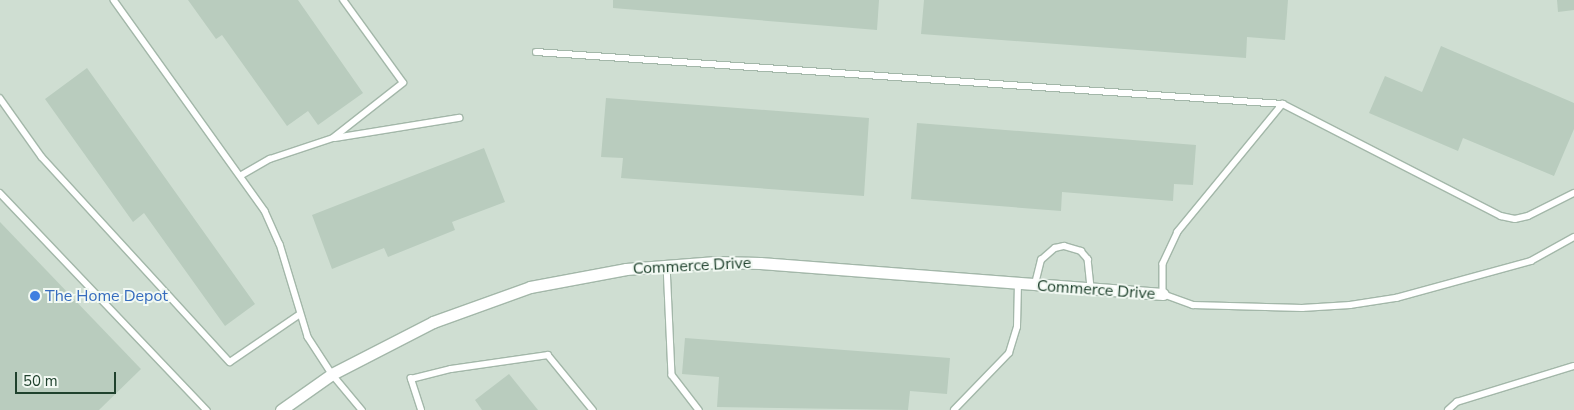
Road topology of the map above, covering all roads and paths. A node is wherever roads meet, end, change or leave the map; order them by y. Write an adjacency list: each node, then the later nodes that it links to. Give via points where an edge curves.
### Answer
1 (114, 0): 8 (lane)
2 (343, 0): 7 (lane, via 403,83)
3 (536, 52): 5 (lane)
4 (0, 98): 17 (lane, via 42,157 230,362)
5 (1283, 104): 10 (lane, via 1501,216 1515,219 1528,216); 16 (lane, via 1178,232 1164,264)
6 (459, 118): 7 (lane)
7 (333, 138): 8 (lane, via 270,159)
8 (242, 175): 17 (lane, via 265,211 280,244)
9 (0, 193): 20 (lane)
10 (1574, 193)
11 (1574, 238): 16 (lane, via 1531,261 1404,296 1350,305 1302,308 1193,305)
12 (668, 265): 13 (street, Commerce Drive, via 760,263); 19 (street, Commerce Drive, via 579,276 482,303 409,334); 25 (lane, via 672,375)
13 (1018, 284): 14 (street, Commerce Drive); 26 (lane, via 1017,327 1009,353)
14 (1035, 285): 15 (street, Commerce Drive); 15 (lane, via 1041,260 1055,248 1064,246 1082,251 1088,259)
15 (1091, 289): 16 (street, Commerce Drive)
16 (1164, 294)
17 (299, 315): 19 (lane, via 308,337)
18 (1574, 366): 27 (lane, via 1457,402)
19 (332, 374): 21 (street, Commerce Drive); 22 (lane)
20 (207, 410)
21 (281, 410)
22 (362, 410)
23 (421, 410): 24 (lane, via 412,379 445,370 548,355)
24 (593, 410)
25 (699, 410)
26 (954, 410)
27 (1448, 410)

